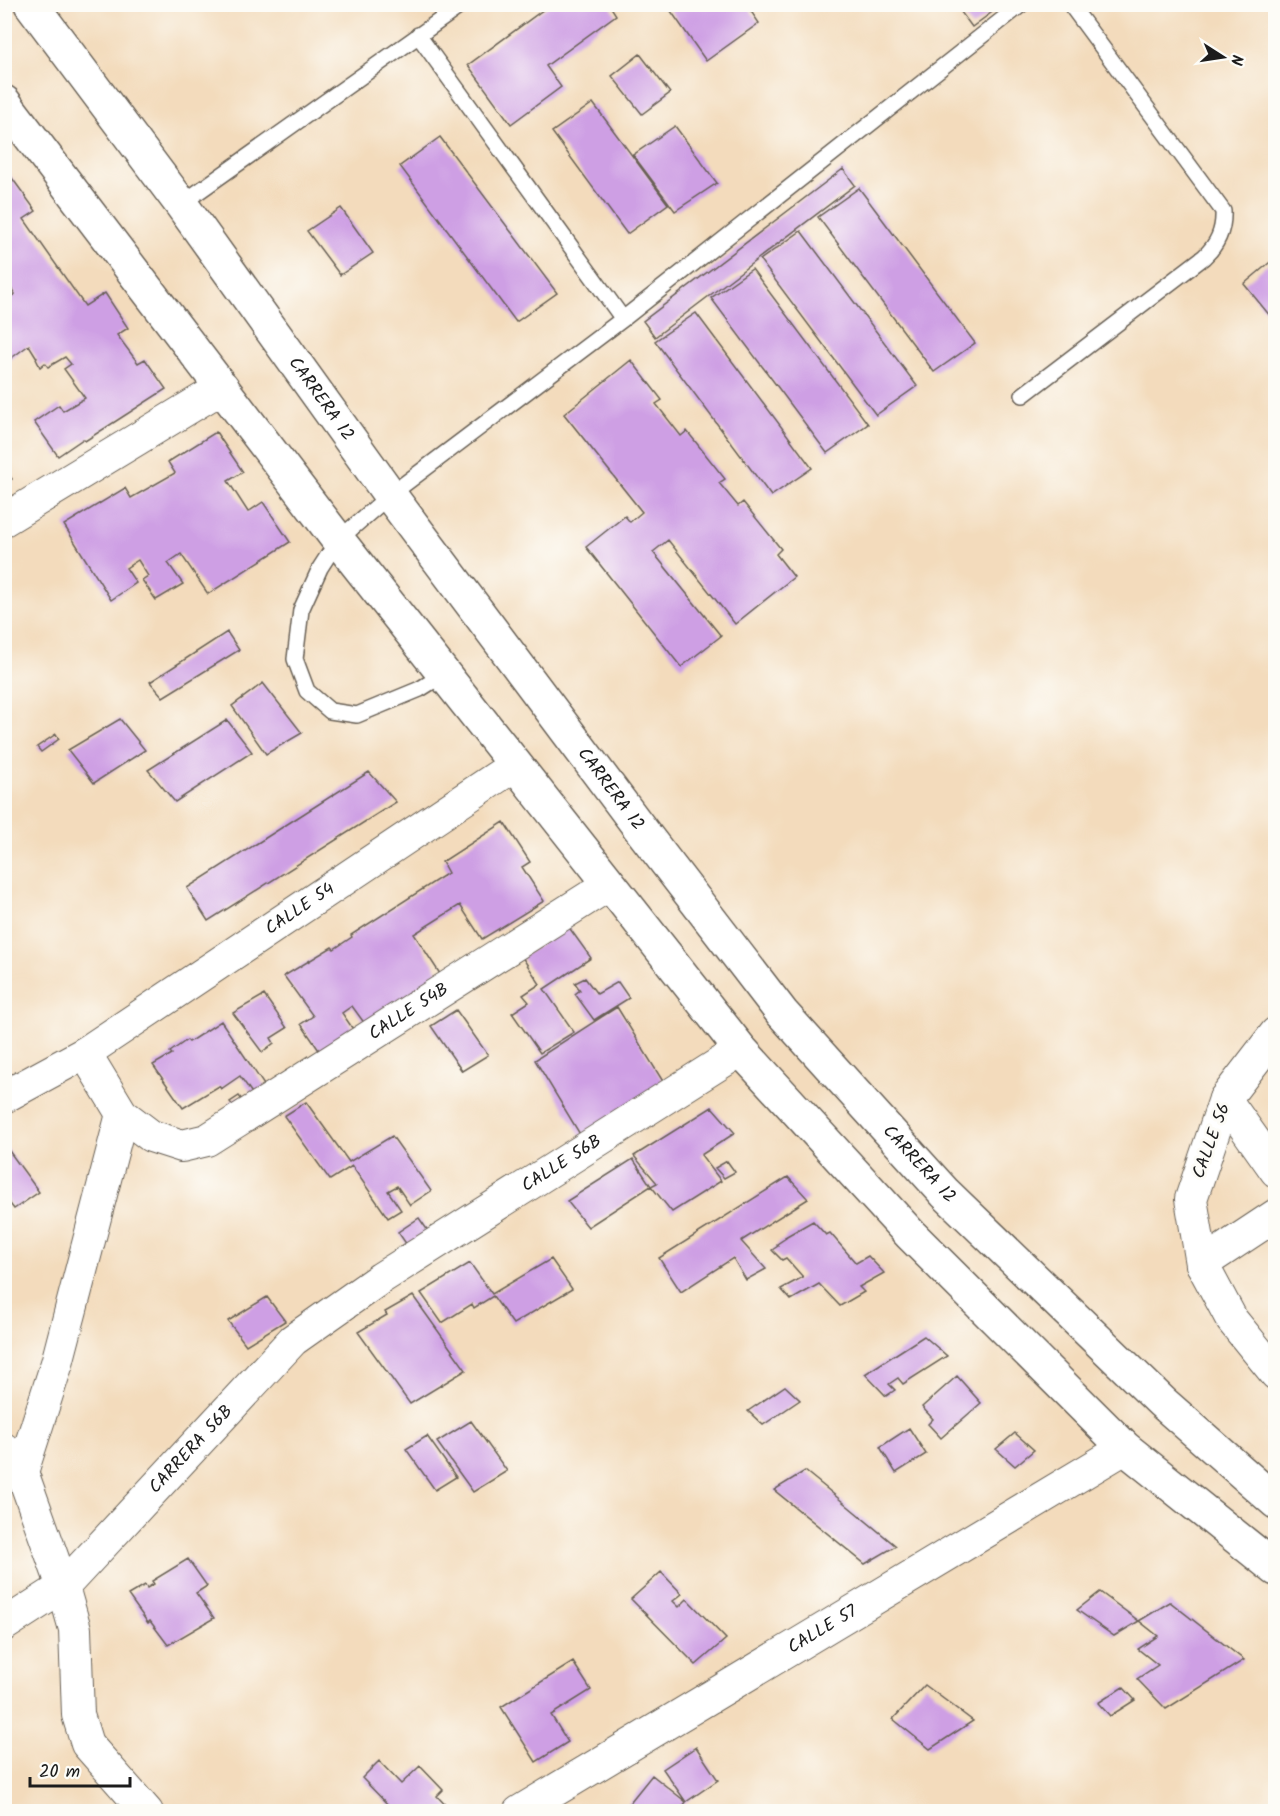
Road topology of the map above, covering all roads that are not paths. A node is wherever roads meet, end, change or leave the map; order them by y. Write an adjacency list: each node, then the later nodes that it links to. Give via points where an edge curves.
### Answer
1 (30, 4): 7 (main road, CARRERA 12)
2 (463, 4): 5 (lane)
3 (1022, 4): 8 (lane)
4 (1070, 4): 10 (lane, via 1223,211 1224,221 1218,241 1204,257)
5 (417, 35): 7 (lane); 8 (lane)
6 (4, 102): 9 (main road)
7 (181, 204): 11 (main road, CARRERA 12)
8 (623, 319): 11 (lane)
9 (223, 387): 12 (street); 13 (main road)
10 (1023, 395)
11 (390, 495): 13 (lane); 30 (main road, CARRERA 12, via 782,1013 945,1193 1162,1402)
12 (4, 520)
13 (338, 540): 14 (main road); 14 (lane, via 301,610 295,659 307,691 330,711 357,715 420,689)
14 (444, 674): 15 (main road)
15 (515, 765): 16 (main road); 19 (street, CALLE 54)
16 (610, 884): 18 (main road); 22 (street, CALLE 54B, via 207,1140 182,1146 151,1136)
17 (1275, 1034): 21 (street, CALLE 56)
18 (741, 1050): 26 (street, CALLE 56B); 28 (main road, via 911,1235)
19 (85, 1053): 20 (street, CALLE 54); 22 (street)
20 (4, 1097)
21 (1225, 1099): 23 (street); 25 (street, CALLE 56, via 1191,1199)
22 (122, 1114): 29 (street, via 57,1363)
23 (1275, 1171)
24 (1275, 1215): 25 (street)
25 (1202, 1264): 27 (street, via 1232,1320)
26 (381, 1278): 32 (street, CARRERA 56B, via 293,1340)
27 (1275, 1374)
28 (1125, 1448): 31 (main road); 35 (street, CALLE 57)
29 (13, 1461): 32 (street)
30 (1275, 1502)
31 (1275, 1569)
32 (63, 1587): 33 (street, CARRERA 56B); 34 (street, via 75,1629 78,1714 87,1744)
33 (4, 1625)
34 (147, 1812)
35 (519, 1812)

